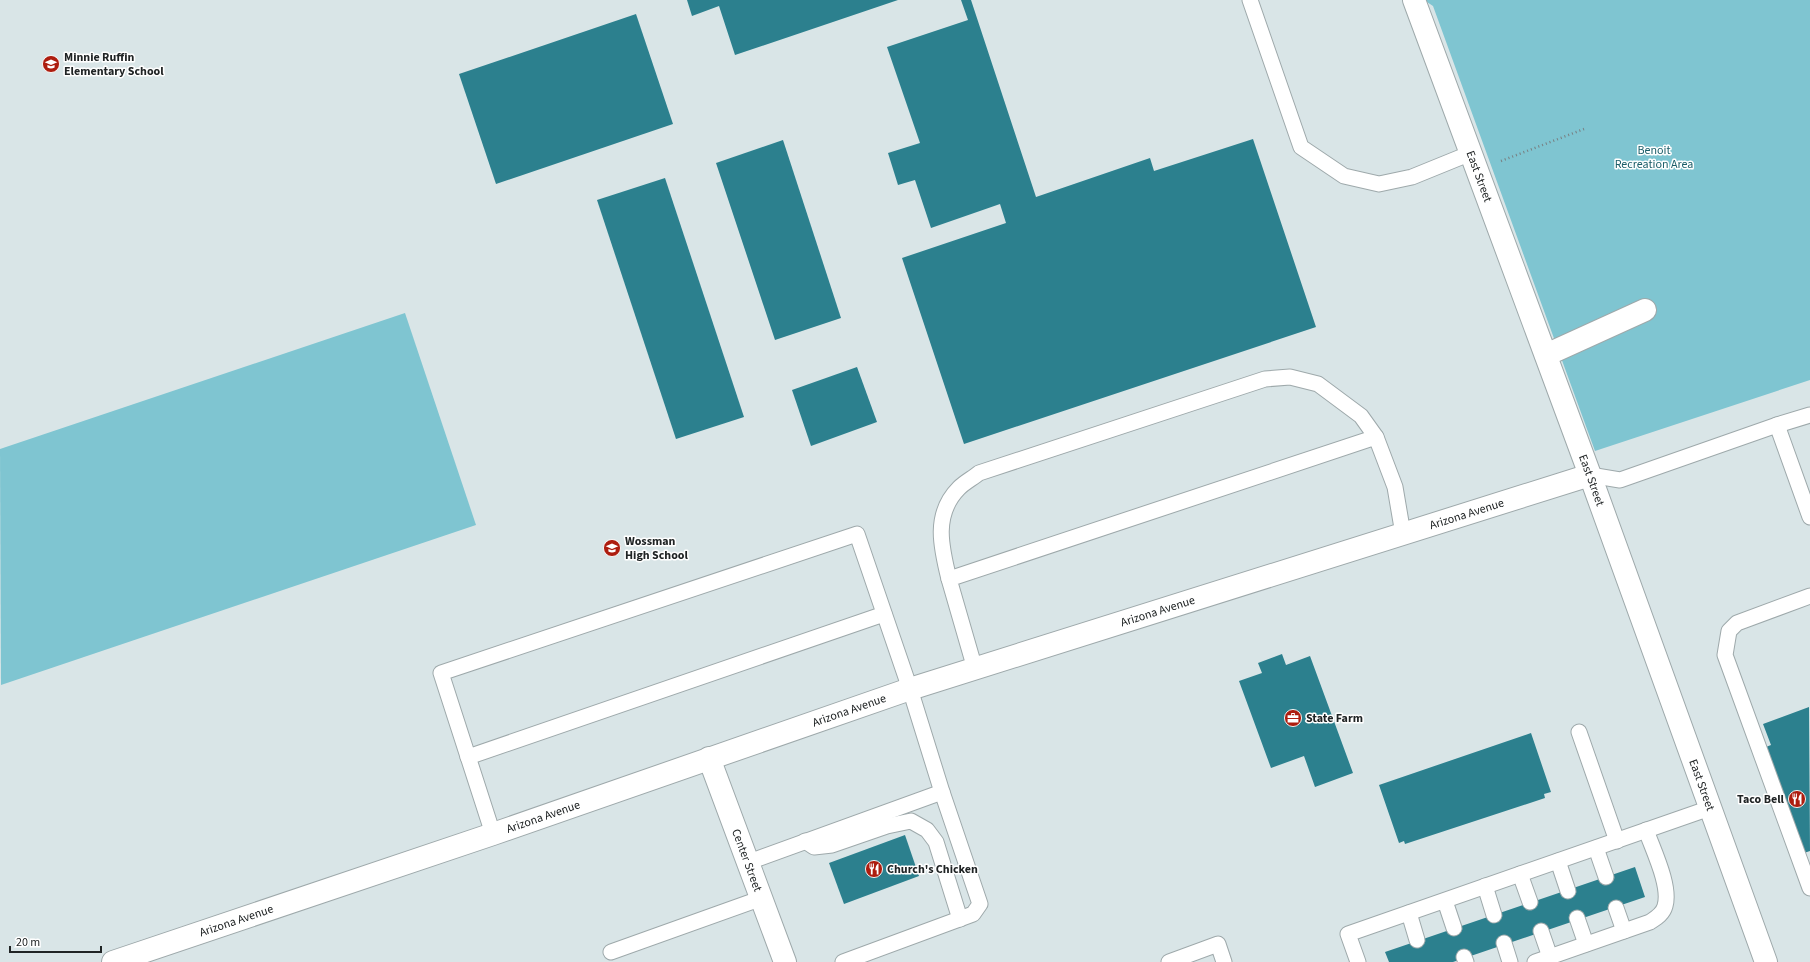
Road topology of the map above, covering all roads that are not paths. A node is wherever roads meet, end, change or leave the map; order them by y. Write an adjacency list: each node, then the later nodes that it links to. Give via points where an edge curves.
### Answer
1 (1250, 0): 3 (lane, via 1301,147 1344,176 1379,184 1412,177)
2 (1414, 0): 3 (street, East Street)
3 (1471, 153): 5 (street, East Street)
4 (1645, 310): 5 (street)
5 (1546, 355): 9 (street, East Street)
6 (1810, 415): 7 (lane)
7 (1777, 425): 9 (lane, via 1620,480); 10 (lane)
8 (1376, 437): 11 (lane, via 1395,487); 12 (lane); 12 (lane, via 1361,416 1318,384 1290,377 1265,379 994,468 979,473 959,488 943,511 942,552)
9 (1590, 475): 11 (street, Arizona Avenue); 21 (street, East Street)
10 (1810, 517)
11 (1403, 534): 15 (street, Arizona Avenue)
12 (949, 579): 15 (lane)
13 (1810, 596): 31 (lane, via 1737,623 1730,631 1725,655)
14 (884, 614): 16 (lane); 18 (lane); 18 (lane, via 857,534 440,673)
15 (975, 669): 16 (street, Arizona Avenue)
16 (910, 689): 19 (street, Arizona Avenue); 20 (lane)
17 (1579, 732): 24 (lane)
18 (468, 757): 23 (lane)
19 (709, 758): 23 (street, Arizona Avenue); 28 (street, Center Street)
20 (942, 792): 25 (lane); 41 (lane, via 980,904 973,914)
21 (1710, 808): 22 (lane); 58 (street, East Street)
22 (1646, 830): 24 (lane); 44 (lane, via 1664,884 1665,907 1660,915 1650,922)
23 (494, 834): 50 (street, Arizona Avenue)
24 (1617, 840): 26 (lane)
25 (804, 841): 28 (lane); 41 (lane, via 814,847 832,845 887,826 911,821 927,830 936,842)
26 (1596, 848): 27 (lane); 30 (lane)
27 (1558, 861): 29 (lane); 33 (lane)
28 (749, 862): 34 (street, Center Street)
29 (1520, 874): 32 (lane); 36 (lane)
30 (1606, 876)
31 (1809, 885)
32 (1485, 886): 35 (lane); 39 (lane)
33 (1568, 891)
34 (762, 898): 48 (lane); 51 (street, Center Street)
35 (1445, 901): 38 (lane); 42 (lane)
36 (1530, 902)
37 (1616, 908): 44 (lane)
38 (1409, 914): 45 (lane); 55 (lane, via 1348,934)
39 (1494, 914)
40 (1577, 918): 47 (lane)
41 (960, 919): 52 (lane)
42 (1454, 928)
43 (1541, 931): 49 (lane)
44 (1624, 931): 47 (lane)
45 (1417, 940)
46 (1504, 943): 56 (lane)
47 (1586, 944): 49 (lane)
48 (611, 952)
49 (1550, 957): 57 (lane)
50 (113, 962)
51 (785, 962)
52 (842, 962)
53 (1169, 962): 54 (lane, via 1218,944)
54 (1224, 962)
55 (1358, 962)
56 (1510, 962)
57 (1535, 962)
58 (1766, 962)

